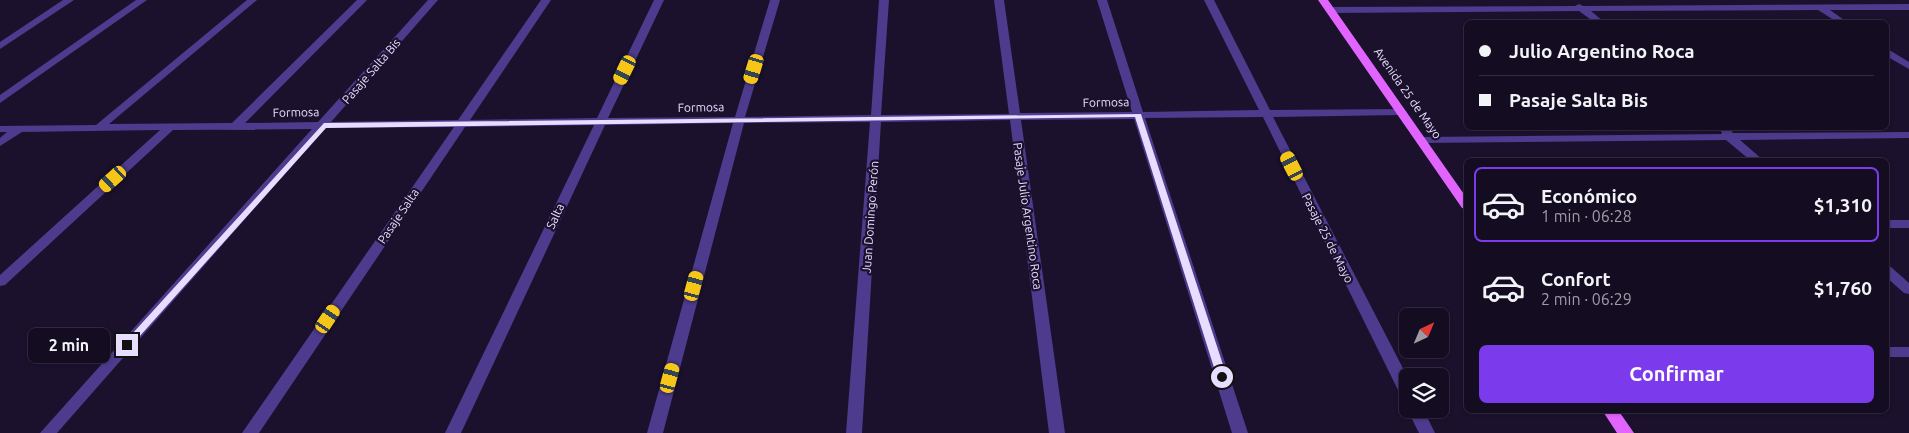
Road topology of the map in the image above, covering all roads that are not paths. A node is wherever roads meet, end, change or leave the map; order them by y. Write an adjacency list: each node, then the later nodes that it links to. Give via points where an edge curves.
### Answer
1 (69, 0): 21 (street)
2 (142, 0): 25 (street)
3 (252, 0): 39 (street)
4 (362, 0): 35 (street)
5 (433, 0): 34 (street, Pasaje Salta Bis)
6 (546, 0): 33 (street, Pasaje Salta)
7 (659, 0): 32 (street, Salta)
8 (774, 0): 31 (street)
9 (884, 0): 30 (street, Juan Domingo Perón)
10 (999, 0): 29 (street, Pasaje Julio Argentino Roca)
11 (1102, 0): 28 (street)
12 (1209, 0): 27 (street, Pasaje 25 de Mayo)
13 (1323, 0): 18 (main road, Avenida 25 de Mayo)
14 (1572, 0): 17 (street)
15 (1819, 4): 16 (street); 17 (street); 20 (street)
16 (1909, 6)
17 (1581, 8): 18 (street); 19 (street)
18 (1330, 10): 26 (main road, Avenida 25 de Mayo)
19 (1596, 20)
20 (1840, 20)
21 (0, 46)
22 (1889, 53): 24 (street)
23 (1889, 64): 24 (street)
24 (1907, 65)
25 (0, 100)
26 (1402, 112): 27 (street, Formosa); 42 (main road, Avenida 25 de Mayo)
27 (1266, 114): 28 (street, Formosa); 53 (street, Pasaje 25 de Mayo)
28 (1138, 115): 29 (street, Formosa); 62 (street)
29 (1015, 117): 30 (street, Formosa); 61 (street, Pasaje Julio Argentino Roca)
30 (877, 118): 31 (street, Formosa); 60 (street, Juan Domingo Perón)
31 (739, 120): 32 (street, Formosa); 59 (street)
32 (600, 122): 33 (street, Formosa); 58 (street, Salta)
33 (462, 124): 34 (street, Formosa); 57 (street, Pasaje Salta)
34 (324, 126): 35 (street, Formosa); 56 (street, Pasaje Salta Bis)
35 (234, 127): 36 (street, Formosa)
36 (170, 128): 39 (street, Formosa); 49 (street)
37 (0, 129): 38 (street, Formosa)
38 (19, 129): 39 (street, Formosa); 43 (street)
39 (98, 129)
40 (1727, 132): 41 (street); 42 (street); 44 (street)
41 (1909, 135)
42 (1421, 140): 45 (main road, Avenida 25 de Mayo)
43 (0, 143)
44 (1755, 158)
45 (1464, 202)
46 (1889, 224): 47 (street)
47 (1909, 224)
48 (1889, 273): 50 (street)
49 (0, 282)
50 (1909, 290)
51 (1889, 352): 52 (street)
52 (1909, 352)
53 (1399, 376)
54 (1612, 413): 64 (main road)
55 (1420, 418): 63 (street)
56 (48, 433)
57 (250, 433)
58 (453, 433)
59 (655, 433)
60 (854, 433)
61 (1057, 433)
62 (1240, 433)
63 (1427, 433)
64 (1626, 433)

